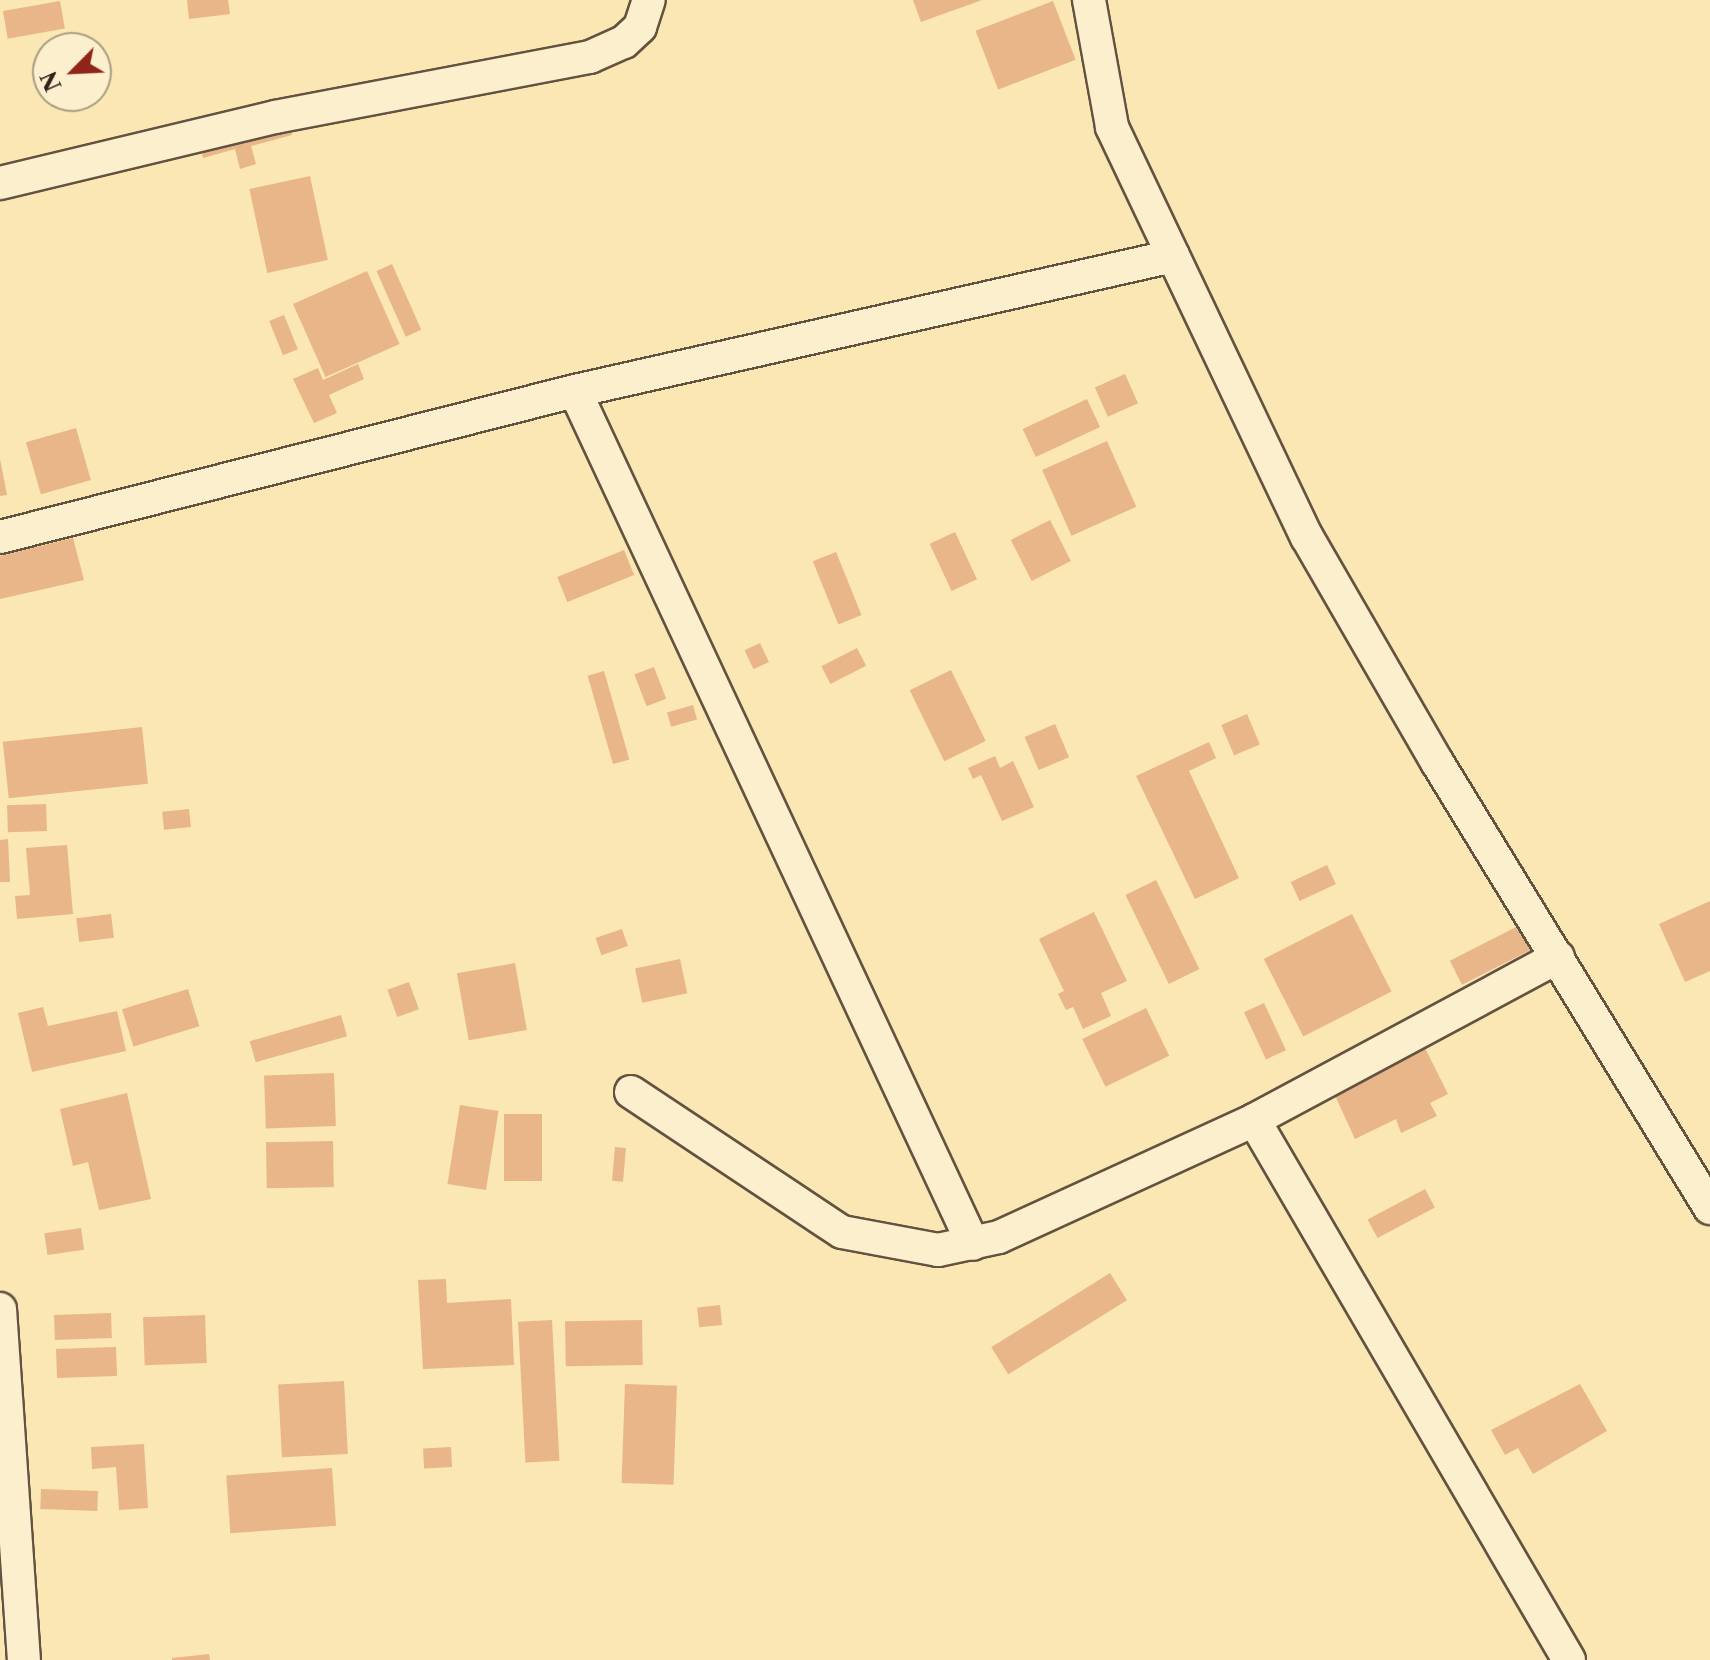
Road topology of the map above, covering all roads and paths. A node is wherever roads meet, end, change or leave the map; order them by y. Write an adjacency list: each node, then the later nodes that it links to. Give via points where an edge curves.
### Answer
1 (649, 0): 3 (street, via 640,27 624,42 590,57 275,117)
2 (1089, 0): 4 (street, via 1112,127)
3 (0, 183)
4 (1173, 256): 5 (street); 7 (street, via 1307,537)
5 (575, 391): 6 (street); 11 (street)
6 (0, 537)
7 (1558, 957): 9 (street); 10 (street)
8 (631, 1092): 11 (street, via 842,1232 938,1250)
9 (1254, 1120): 11 (street, via 999,1237); 14 (street)
10 (1710, 1208)
11 (973, 1244)
12 (0, 1309): 13 (street)
13 (24, 1660)
14 (1569, 1660)

